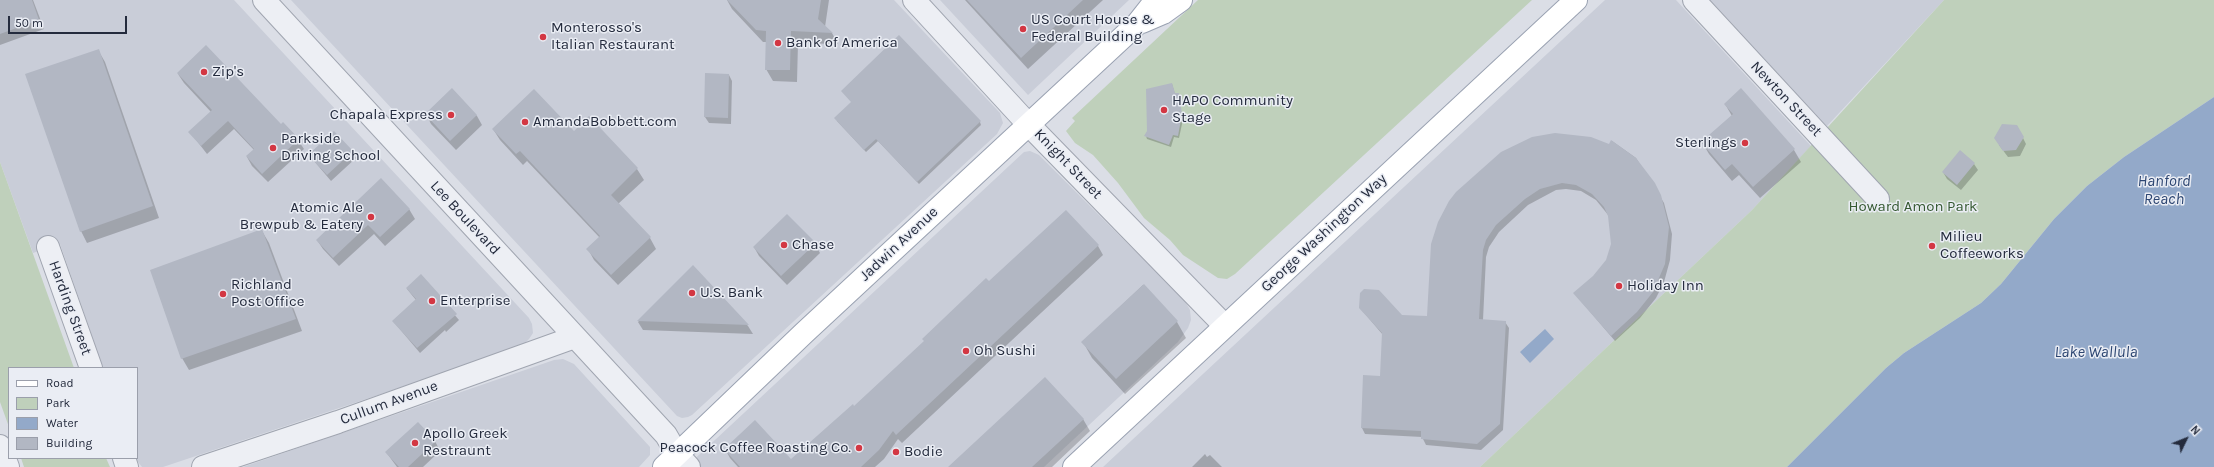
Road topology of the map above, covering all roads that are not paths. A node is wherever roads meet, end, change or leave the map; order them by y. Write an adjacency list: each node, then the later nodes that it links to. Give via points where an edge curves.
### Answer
1 (264, 0): 12 (street, Lee Boulevard)
2 (914, 0): 8 (street, Knight Street)
3 (1156, 0): 7 (main road, Jadwin Avenue)
4 (1181, 0): 7 (main road, Jadwin Avenue, via 1163,13)
5 (1576, 0): 11 (main road, George Washington Way)
6 (1694, 0): 9 (street, Newton Street)
7 (1137, 24): 8 (main road, Jadwin Avenue)
8 (1028, 124): 11 (street, Knight Street); 15 (main road, Jadwin Avenue)
9 (1878, 199)
10 (48, 248): 13 (street, Harding Street)
11 (1225, 326): 19 (main road, George Washington Way)
12 (574, 337): 15 (street, Lee Boulevard, via 666,434); 17 (street, Cullum Avenue, via 338,422)
13 (92, 367)
14 (0, 446): 16 (street)
15 (679, 459): 18 (street, Lee Boulevard)
16 (8, 467)
17 (203, 467)
18 (705, 467)
19 (1074, 467)

